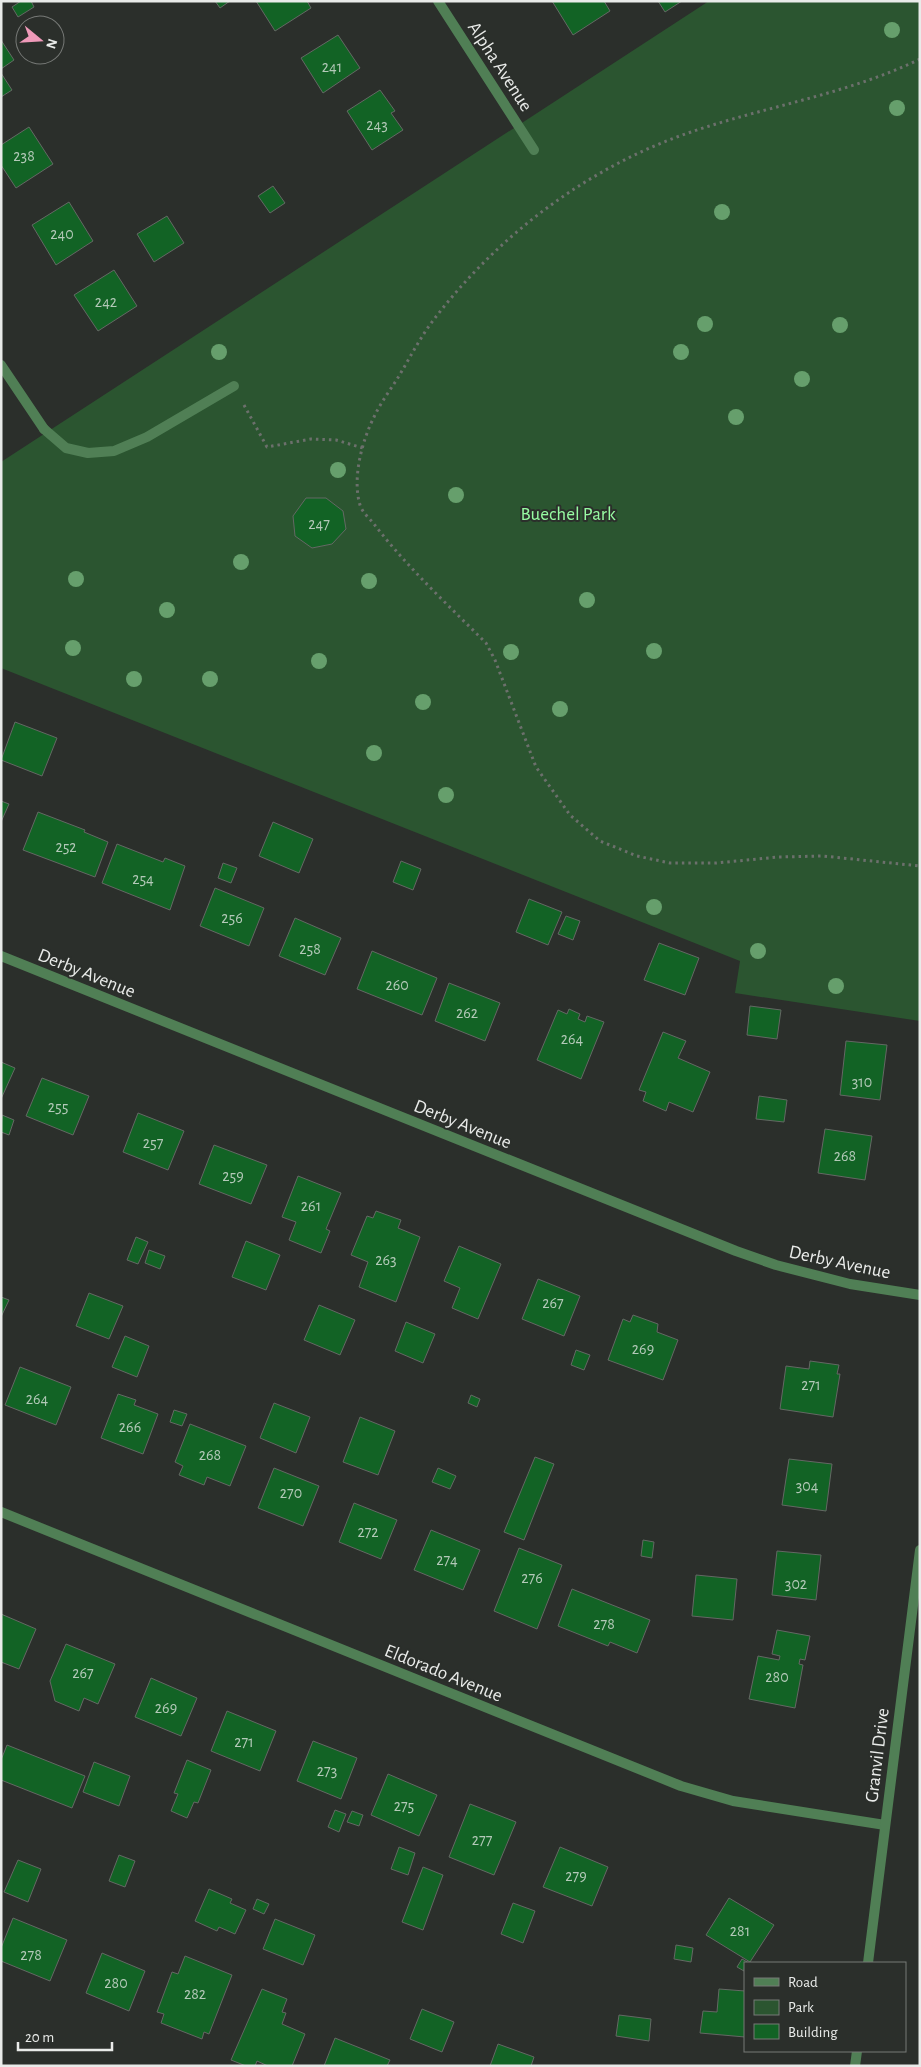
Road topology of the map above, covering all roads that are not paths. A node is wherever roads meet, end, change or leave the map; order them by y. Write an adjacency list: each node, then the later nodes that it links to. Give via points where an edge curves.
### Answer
1 (438, 1): 2 (street, Alpha Avenue)
2 (534, 150)
3 (1, 365): 4 (street, via 44,430 66,448 88,453 114,451 147,437)
4 (234, 386)
5 (1, 956): 6 (street, Derby Avenue, via 736,1251 850,1284)
6 (920, 1295)
7 (1, 1512): 9 (street, Eldorado Avenue, via 681,1786 733,1801)
8 (920, 1550): 9 (street, Granvil Drive)
9 (885, 1825): 10 (street, Granvil Drive)
10 (868, 1962)
11 (857, 2052): 12 (street)
12 (855, 2066)

